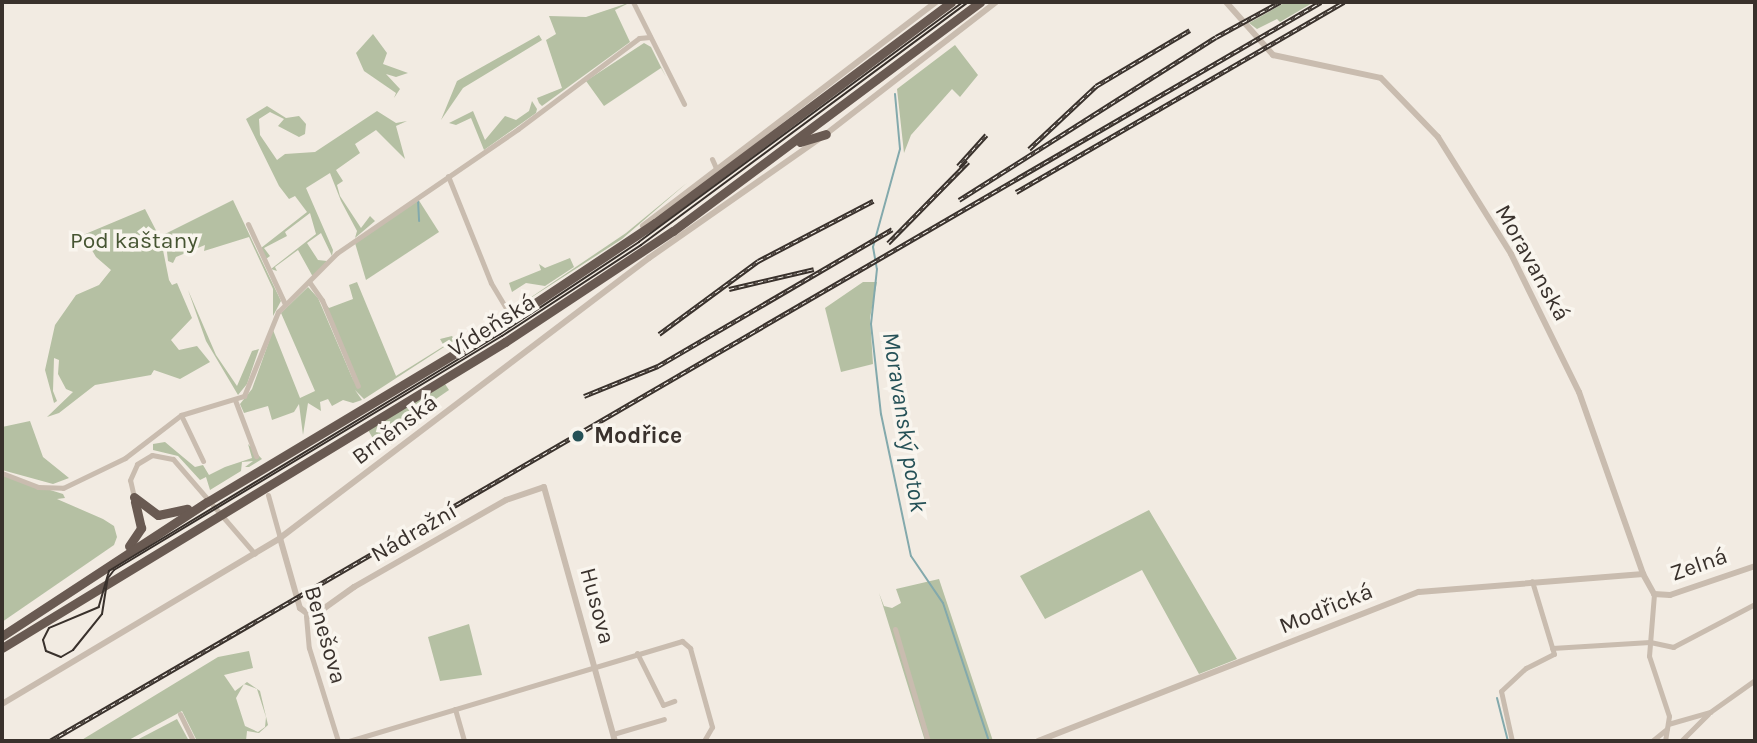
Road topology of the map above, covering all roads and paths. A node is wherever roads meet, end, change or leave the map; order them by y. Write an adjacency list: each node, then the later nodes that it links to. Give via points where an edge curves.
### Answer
1 (633, 2): 7 (street)
2 (936, 2): 12 (street, Vídeňská)
3 (951, 2): 15 (highway, Vídeňská, via 736,166)
4 (980, 2): 10 (highway, Vídeňská)
5 (996, 2): 9 (street)
6 (1226, 2): 35 (street, Moravanská, via 1271,53 1381,78 1438,137 1511,254 1579,392)
7 (650, 37): 8 (street); 13 (street, via 639,38)
8 (684, 104)
9 (827, 134): 10 (highway); 31 (street, Brněnská, via 649,258)
10 (791, 145): 43 (highway, Vídeňská, via 673,231 506,342)
11 (712, 159): 12 (street)
12 (716, 168): 15 (street, Vídeňská)
13 (449, 176): 16 (street, via 337,253); 18 (street)
14 (248, 224): 17 (street)
15 (614, 250): 18 (highway, Vídeňská)
16 (310, 283): 17 (street); 19 (street, via 322,300)
17 (285, 304): 20 (street, via 271,326 251,387)
18 (512, 318): 30 (highway, Vídeňská)
19 (358, 386)
20 (235, 400): 21 (street); 23 (street)
21 (181, 415): 22 (street); 24 (street)
22 (131, 454): 25 (street); 26 (street, via 63,488 38,487)
23 (256, 456)
24 (204, 461)
25 (139, 462): 29 (street, via 131,477); 32 (street, via 155,455 177,461)
26 (2, 473)
27 (544, 487): 39 (street, Nádražní, via 506,500 354,587 320,614); 46 (street, Husova)
28 (268, 495): 31 (street)
29 (134, 497): 30 (highway, via 162,516 180,513); 34 (highway, via 141,519 139,536)
30 (210, 498): 34 (highway, Vídeňská)
31 (280, 538): 32 (street, Brněnská); 39 (street, Benešova)
32 (255, 554): 49 (street, Brněnská)
33 (1755, 566): 37 (street, Zelná, via 1670,595)
34 (100, 570): 41 (highway, Vídeňská)
35 (1643, 574): 36 (street, Modřická); 37 (street, Moravanská)
36 (1532, 580): 44 (street); 64 (street, Modřická, via 1401,597)
37 (1654, 594): 42 (street)
38 (1755, 604): 42 (street, via 1674,647)
39 (303, 613): 59 (street, Benešova)
40 (895, 629): 63 (street)
41 (2, 636)
42 (1650, 642): 44 (street); 55 (street, via 1649,658)
43 (2, 648)
44 (1552, 648): 65 (street, via 1550,657 1526,668 1501,691)
45 (637, 653): 46 (street); 48 (street, via 663,705); 62 (street, via 685,642 711,735)
46 (594, 664): 50 (street); 57 (street, Husova)
47 (1755, 680): 51 (street)
48 (674, 701)
49 (2, 704)
50 (455, 709): 60 (street); 61 (street)
51 (1710, 712): 54 (street); 56 (street)
52 (180, 714): 58 (street)
53 (664, 719): 57 (street, Husova)
54 (1680, 722): 55 (street); 56 (street)
55 (1668, 727): 66 (street); 67 (street)
56 (1688, 735): 68 (street)
57 (614, 738)
58 (193, 741)
59 (338, 741)
60 (349, 741)
61 (464, 741)
62 (704, 741)
63 (928, 741)
64 (1038, 741)
65 (1512, 741)
66 (1652, 741)
67 (1665, 741)
68 (1681, 741)

